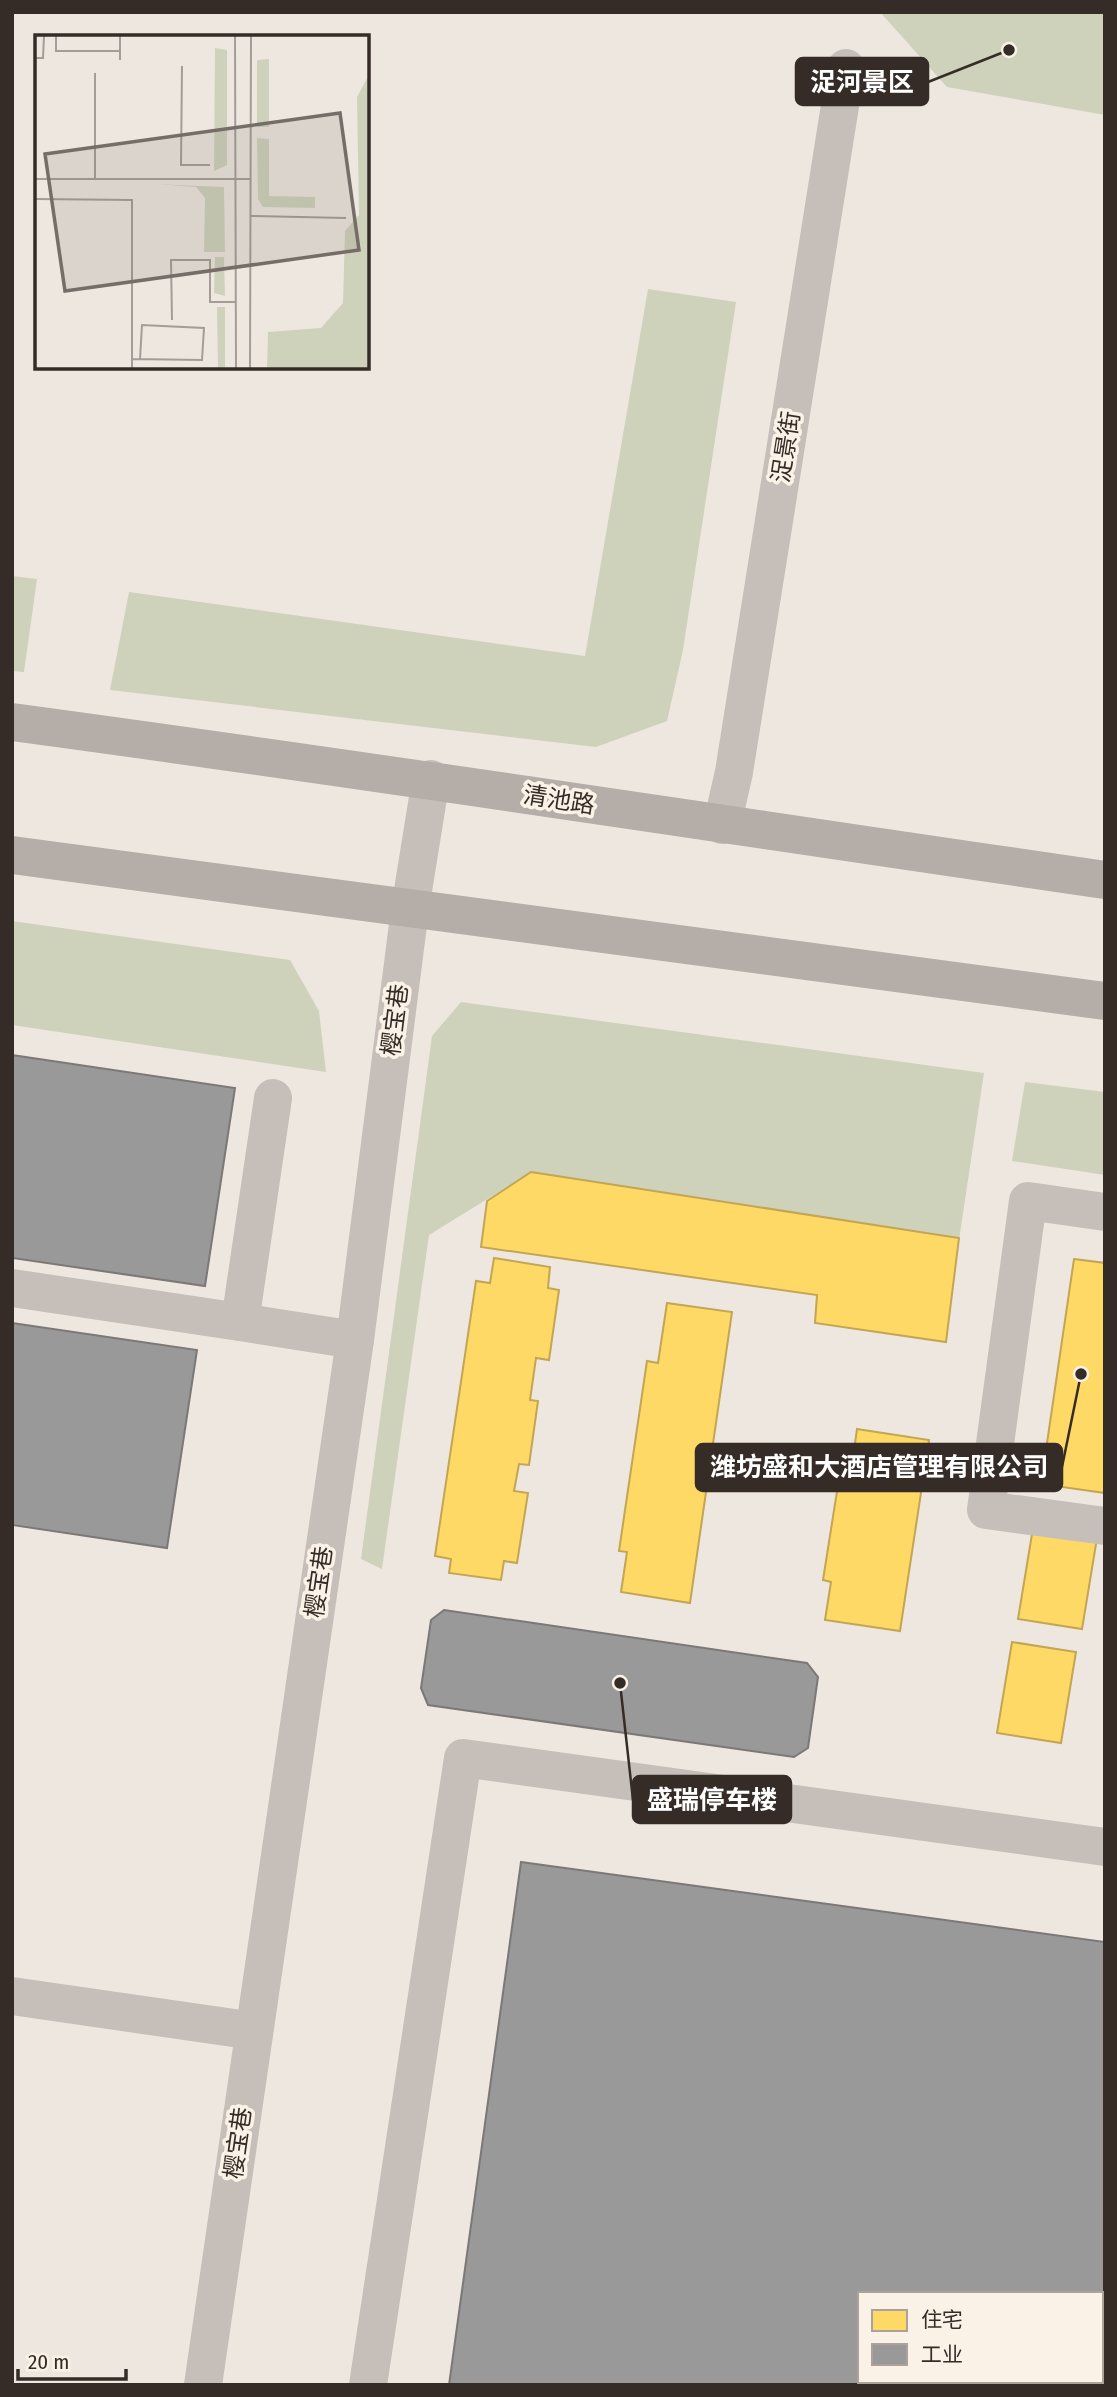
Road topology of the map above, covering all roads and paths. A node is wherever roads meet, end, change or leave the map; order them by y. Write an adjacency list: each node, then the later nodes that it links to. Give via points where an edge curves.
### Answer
1 (846, 68): 4 (street, 浞景街)
2 (12, 722): 3 (main road, 清池路)
3 (431, 779): 4 (main road, 清池路); 7 (street, 樱宝巷)
4 (722, 825): 6 (main road, 清池路)
5 (12, 855): 7 (main road)
6 (1105, 880)
7 (410, 909): 8 (main road); 13 (street, 樱宝巷)
8 (1105, 1000)
9 (273, 1098): 12 (street)
10 (1105, 1212): 14 (street, via 1028,1201 986,1510)
11 (12, 1288): 12 (street)
12 (240, 1322): 13 (street)
13 (355, 1340): 17 (street, 樱宝巷)
14 (1105, 1526)
15 (1105, 1847): 19 (street, via 463,1758)
16 (12, 1996): 17 (street)
17 (254, 2031): 18 (street, 樱宝巷)
18 (203, 2385)
19 (368, 2385)

